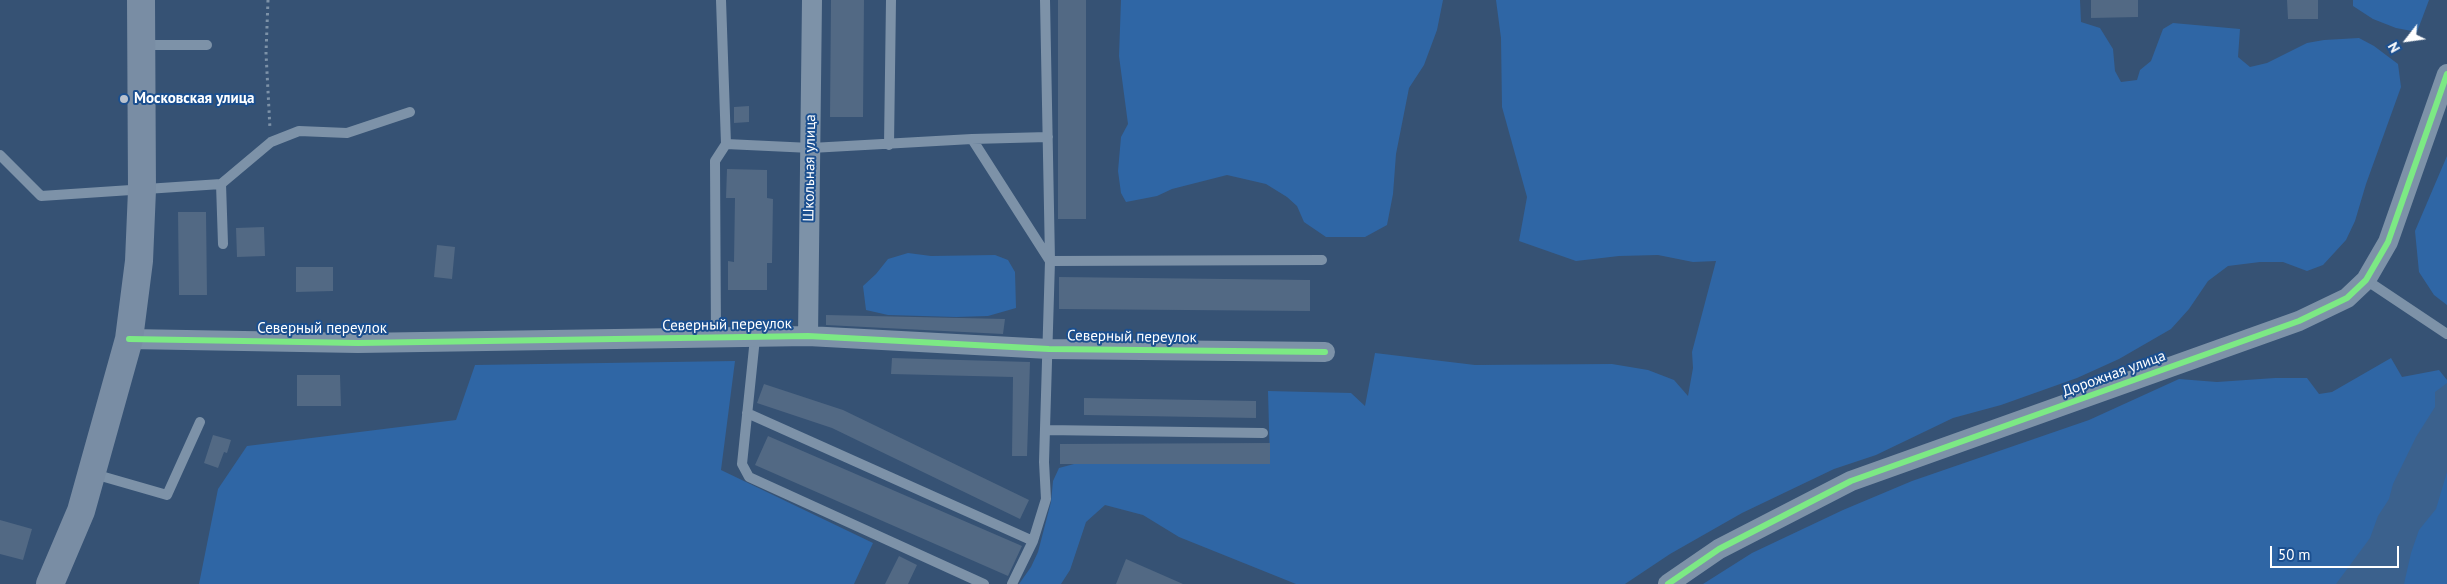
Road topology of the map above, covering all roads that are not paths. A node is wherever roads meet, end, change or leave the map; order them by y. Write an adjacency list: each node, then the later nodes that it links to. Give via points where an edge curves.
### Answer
1 (142, 0): 6 (main road)
2 (721, 0): 12 (lane)
3 (812, 0): 14 (street, Школьная улица)
4 (891, 0): 13 (lane)
5 (1045, 0): 10 (lane)
6 (142, 45): 7 (lane); 17 (main road)
7 (207, 45)
8 (2447, 74): 21 (street, Дорожная улица, via 2388,242)
9 (410, 112): 16 (lane, via 347,133 299,131 271,142)
10 (1048, 137): 11 (lane); 19 (lane)
11 (972, 138): 13 (lane); 19 (lane)
12 (726, 144): 14 (lane); 25 (lane, via 715,161)
13 (889, 145): 14 (lane)
14 (811, 148): 23 (street, Школьная улица)
15 (0, 155): 17 (lane, via 41,196)
16 (221, 184): 17 (lane); 18 (lane)
17 (142, 190): 26 (main road, via 139,262)
18 (224, 244)
19 (1050, 260): 20 (lane); 27 (lane)
20 (1322, 260)
21 (2366, 280): 22 (lane); 38 (street, Дорожная улица, via 2347,298 2299,321 1851,481 1719,549)
22 (2443, 332)
23 (808, 336): 24 (street, Северный переулок); 27 (street, Северный переулок)
24 (755, 338): 25 (street, Северный переулок); 29 (lane)
25 (716, 339): 26 (street, Северный переулок, via 358,343)
26 (129, 340): 33 (main road)
27 (1048, 349): 28 (street, Северный переулок); 31 (lane)
28 (1325, 352)
29 (747, 413): 34 (lane); 36 (lane, via 742,464 749,477)
30 (200, 422): 33 (lane, via 167,495)
31 (1045, 430): 32 (lane); 34 (lane, via 1046,499)
32 (1263, 433)
33 (93, 474): 35 (main road)
34 (1033, 540): 37 (lane)
35 (50, 584)
36 (984, 584)
37 (1012, 584)
38 (1668, 584)

